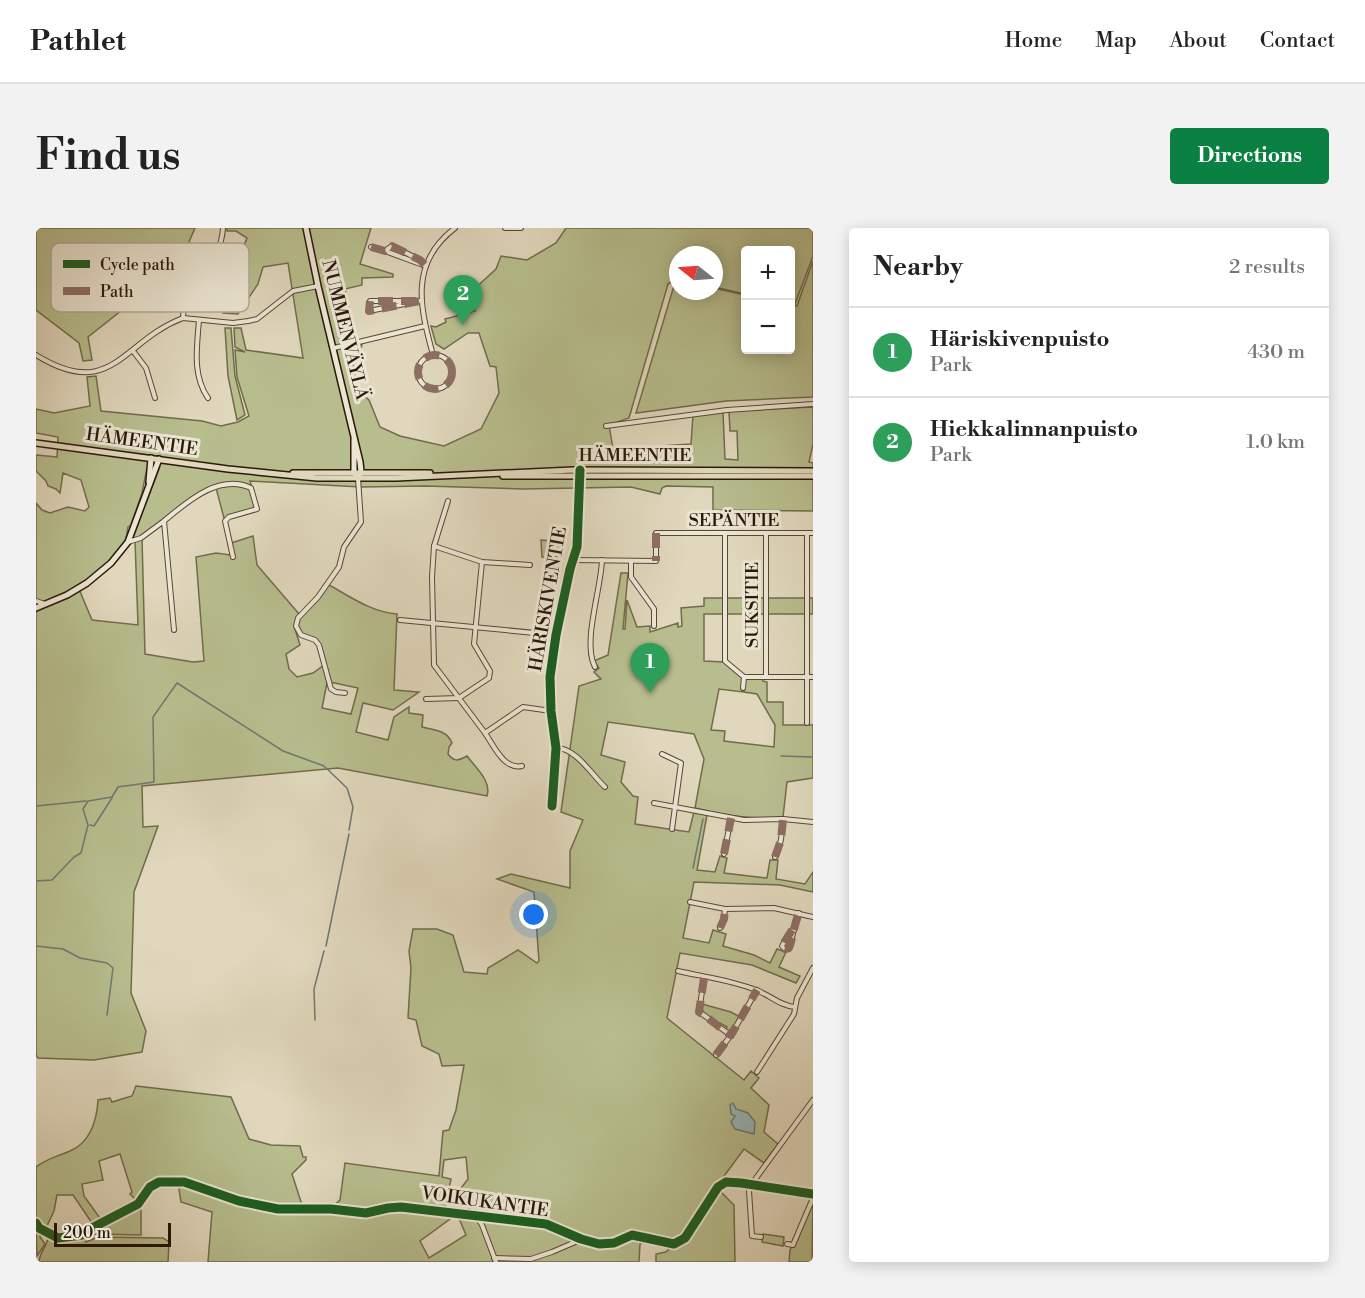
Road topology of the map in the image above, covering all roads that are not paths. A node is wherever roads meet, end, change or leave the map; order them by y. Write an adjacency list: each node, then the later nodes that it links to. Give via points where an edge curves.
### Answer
1 (223, 228): 6 (street)
2 (306, 228): 9 (street, NUMMENVÄYLÄ)
3 (454, 228): 8 (street, via 436,246)
4 (506, 228): 5 (street)
5 (521, 228)
6 (220, 243)
7 (371, 247): 8 (street, via 385,251 392,246)
8 (425, 266): 10 (street)
9 (318, 286): 13 (street, via 288,294 257,319 233,323); 15 (street, NUMMENVÄYLÄ)
10 (418, 301): 10 (street, via 370,301 369,311 393,306); 14 (street)
11 (184, 312): 12 (street)
12 (183, 318): 13 (street); 16 (street, via 162,328)
13 (199, 320): 20 (street, via 196,366)
14 (425, 326): 15 (street); 18 (street)
15 (334, 348): 28 (street, NUMMENVÄYLÄ)
16 (133, 351): 17 (street, via 117,363 87,373 63,369); 19 (street, via 146,368)
17 (36, 355)
18 (433, 355): 18 (street, via 422,362 418,374 426,386 440,388 451,380 452,368 446,358)
19 (155, 398)
20 (208, 398)
21 (813, 405): 22 (street, via 727,410)
22 (606, 426)
23 (36, 443): 24 (main road, HÄMEENTIE)
24 (152, 458): 25 (main road, HÄMEENTIE); 30 (street)
25 (159, 459): 28 (main road, HÄMEENTIE, via 279,474); 30 (street)
26 (813, 471): 27 (main road, HÄMEENTIE)
27 (580, 473): 28 (main road, HÄMEENTIE); 29 (main road, HÄMEENTIE); 40 (street, HÄRISKIVENTIE)
28 (358, 474): 60 (street, via 361,522 344,548 339,567 298,618 296,626 301,635 319,645 331,688)
29 (813, 476)
30 (148, 483): 37 (street)
31 (448, 501): 38 (street)
32 (164, 521): 37 (street, via 141,538); 39 (street, via 187,502 217,486 251,488 257,509 225,521); 52 (street)
33 (725, 533): 34 (street, SEPÄNTIE); 42 (street, SEPÄNTIE, via 656,533 656,561); 55 (street, via 725,661)
34 (766, 533): 35 (street, SEPÄNTIE); 56 (street, SUKSITIE)
35 (807, 533): 36 (street, SEPÄNTIE); 57 (street)
36 (813, 533)
37 (128, 542): 46 (street, via 87,583)
38 (434, 546): 43 (street); 49 (street)
39 (233, 557)
40 (573, 560): 41 (street); 53 (street, HÄRISKIVENTIE)
41 (602, 560): 42 (street); 54 (street, via 589,640)
42 (631, 561): 50 (street, via 632,577 654,609)
43 (482, 562): 44 (street); 51 (street)
44 (530, 565)
45 (36, 601): 46 (street)
46 (46, 604): 47 (street)
47 (36, 608)
48 (400, 620): 49 (street)
49 (432, 623): 51 (street); 61 (street, via 434,665)
50 (654, 626)
51 (475, 627): 53 (street); 61 (street, via 474,644 490,671 489,678)
52 (174, 630)
53 (556, 635): 63 (street, HÄRISKIVENTIE, via 550,677)
54 (595, 667)
55 (744, 677): 56 (street); 59 (street)
56 (766, 677): 57 (street)
57 (807, 677): 58 (street); 64 (street)
58 (813, 677)
59 (744, 688)
60 (345, 693)
61 (459, 698): 62 (street); 65 (street)
62 (426, 699)
63 (551, 711): 65 (street, via 523,707); 66 (street, HÄRISKIVENTIE)
64 (807, 723)
65 (485, 733): 68 (street, via 508,765)
66 (556, 748): 69 (street, via 571,753); 71 (street, HÄRISKIVENTIE)
67 (662, 754): 72 (street, via 681,762)
68 (522, 766)
69 (605, 787)
70 (654, 803): 72 (street)
71 (552, 806)
72 (675, 806): 73 (street); 76 (street)
73 (731, 818): 74 (street); 77 (street)
74 (783, 819): 75 (street); 78 (street)
75 (813, 822)
76 (672, 829)
77 (724, 854)
78 (775, 857)
79 (690, 902): 80 (street)
80 (725, 909): 81 (street, via 774,908); 83 (street)
81 (799, 913): 82 (street); 84 (street)
82 (813, 917)
83 (720, 928)
84 (792, 930)
85 (813, 968): 89 (street)
86 (678, 971): 87 (street)
87 (705, 978): 88 (street); 90 (street, via 699,1012)
88 (758, 990): 89 (street); 90 (street)
89 (795, 1007): 92 (street, via 791,1020)
90 (731, 1035): 91 (street)
91 (716, 1055)
92 (757, 1072)
93 (813, 1100): 94 (street)
94 (751, 1185): 95 (street, VOIKUKANTIE); 99 (street, via 752,1236); 100 (street, VOIKUKANTIE, via 726,1182 718,1187 681,1242 666,1243 632,1235 608,1244)
95 (813, 1194)
96 (813, 1198): 101 (street, via 793,1245)
97 (477, 1216): 98 (street, VOIKUKANTIE, via 401,1208 366,1213 278,1209 256,1206 184,1182 159,1182 150,1187 138,1204 82,1235 58,1238); 100 (street, VOIKUKANTIE, via 546,1224); 102 (street)
98 (36, 1223)
99 (760, 1237)
100 (581, 1239): 102 (street, via 531,1259)
101 (787, 1244)
102 (495, 1260)

